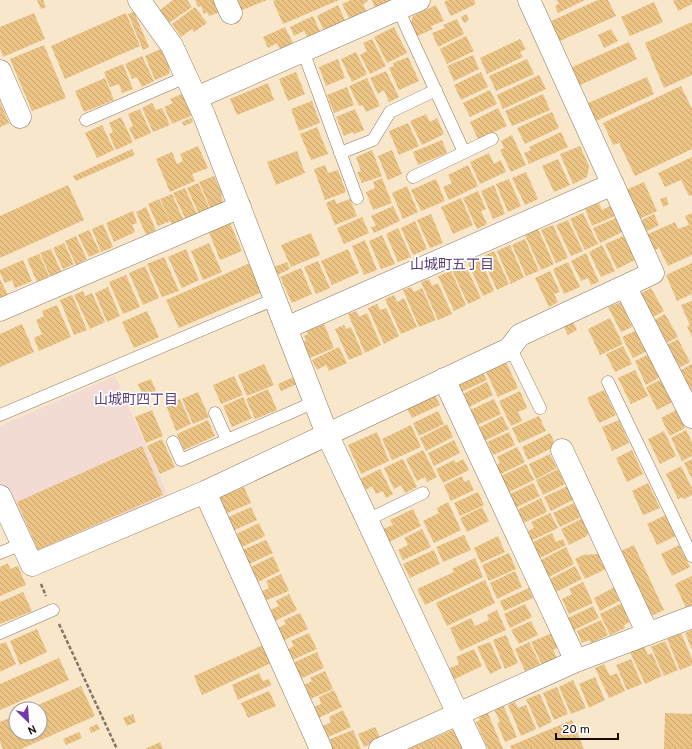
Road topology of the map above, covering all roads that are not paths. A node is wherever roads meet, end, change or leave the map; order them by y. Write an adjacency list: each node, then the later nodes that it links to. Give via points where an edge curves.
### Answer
1 (139, 0): 6 (street, via 172,46)
2 (419, 0): 4 (street)
3 (529, 0): 16 (street)
4 (398, 9): 5 (street); 8 (lane)
5 (303, 51): 9 (street); 14 (lane)
6 (186, 77): 9 (street); 11 (lane)
7 (2, 83): 10 (street)
8 (436, 90): 13 (lane); 14 (lane, via 390,112 372,140)
9 (196, 98): 18 (street)
10 (20, 117)
11 (86, 120)
12 (492, 139): 13 (lane)
13 (464, 152): 15 (lane)
14 (340, 153): 17 (lane)
15 (413, 178)
16 (613, 184): 19 (street, via 653,273); 22 (street)
17 (357, 198)
18 (240, 207): 20 (street); 21 (street)
19 (625, 286): 23 (street, via 520,335); 30 (street)
20 (275, 299): 22 (street); 29 (lane)
21 (0, 310)
22 (286, 328): 26 (street)
23 (509, 348): 24 (street); 27 (lane)
24 (444, 379): 31 (street); 46 (street)
25 (608, 382): 41 (lane)
26 (315, 402): 31 (street); 32 (lane)
27 (540, 408)
28 (215, 413): 32 (lane)
29 (0, 415)
30 (692, 418)
31 (327, 434): 35 (street); 38 (street)
32 (227, 440): 33 (lane, via 181,460)
33 (173, 442)
34 (562, 450): 45 (street)
35 (205, 492): 39 (street, via 32,565); 48 (street)
36 (423, 494): 38 (lane)
37 (1, 501): 39 (street)
38 (367, 520): 47 (street)
39 (22, 544): 40 (lane)
40 (0, 553)
41 (692, 556)
42 (53, 610): 44 (lane)
43 (692, 617): 45 (street)
44 (0, 633)
45 (648, 634): 46 (street)
46 (576, 661): 47 (street)
47 (458, 714): 49 (street); 50 (street)
48 (321, 749)
49 (380, 749)
50 (475, 749)

